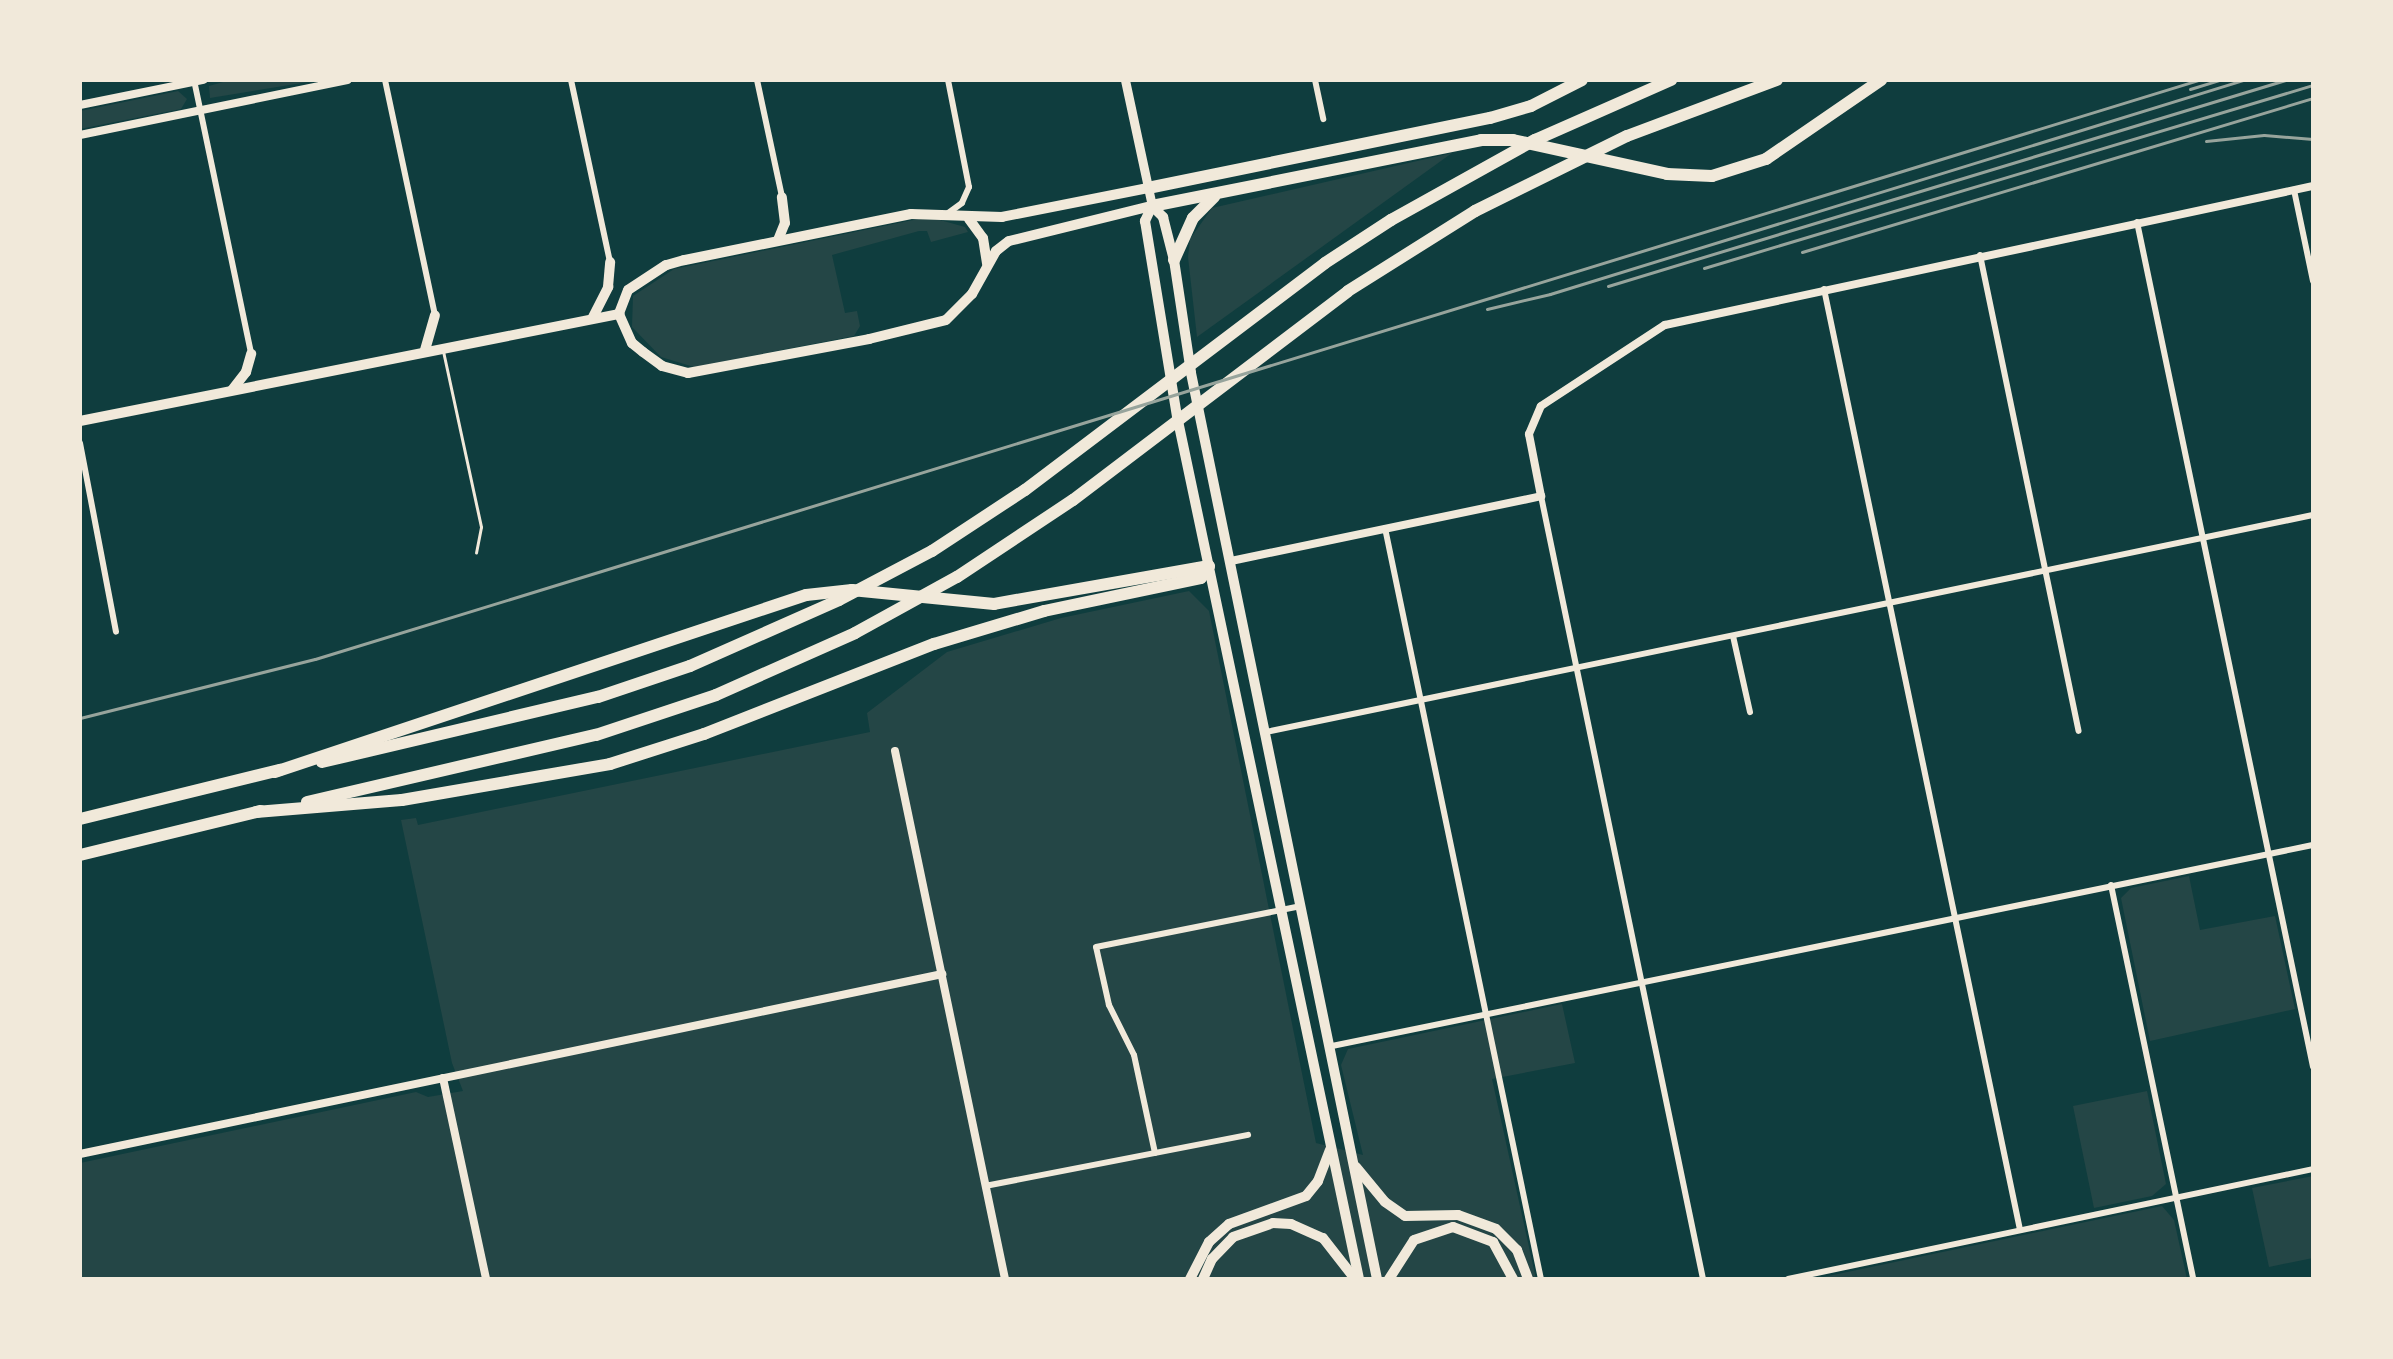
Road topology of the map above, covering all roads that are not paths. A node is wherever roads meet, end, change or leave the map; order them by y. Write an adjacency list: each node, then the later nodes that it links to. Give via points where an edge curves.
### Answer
1 (347, 80): 14 (street)
2 (385, 80): 34 (street)
3 (571, 80): 29 (street)
4 (757, 80): 21 (street)
5 (948, 80): 23 (street, via 966,164 967,195)
6 (1125, 80): 18 (main road)
7 (1315, 80): 15 (street)
8 (1582, 80): 18 (highway, via 1531,106 1490,118)
9 (1671, 80): 59 (highway, via 1535,140 1391,220 1325,263 1025,490 932,551 839,600 755,640 598,697)
10 (1777, 80): 60 (highway, via 1707,104 1540,176 1411,250 1348,291 1051,515 957,577 831,645 716,695 596,735)
11 (1881, 80): 20 (highway, via 1766,159 1712,176 1667,174 1498,140)
12 (197, 81): 13 (street); 14 (street)
13 (80, 105)
14 (201, 110): 16 (street); 38 (street)
15 (1323, 119)
16 (80, 135)
17 (2313, 186): 19 (street)
18 (1148, 188): 22 (main road); 24 (main road, via 1039,211)
19 (2294, 190): 25 (street); 31 (street)
20 (1217, 195): 22 (highway); 28 (highway, via 1193,218)
21 (782, 197): 26 (main road, via 785,223)
22 (1152, 206): 28 (main road, via 1163,217); 30 (main road, via 1026,233 1003,246); 48 (main road, via 1145,221)
23 (946, 215): 24 (main road); 26 (main road, via 911,214)
24 (969, 219): 30 (main road, via 983,238)
25 (2137, 222): 27 (street); 45 (street)
26 (778, 240): 33 (main road, via 666,265 628,290)
27 (1980, 255): 32 (street); 49 (street)
28 (1174, 260): 47 (main road, via 1191,373)
29 (610, 262): 35 (main road, via 608,287)
30 (987, 264): 33 (main road, via 962,307 929,327 705,372 662,366 632,343)
31 (2313, 281)
32 (1824, 289): 42 (street, via 1665,325 1559,392 1541,406 1531,426); 50 (street)
33 (619, 314): 35 (main road)
34 (435, 315): 37 (main road)
35 (593, 317): 36 (main road)
36 (442, 346): 37 (main road); 46 (lane, via 481,527)
37 (425, 350): 39 (main road)
38 (251, 354): 39 (main road, via 248,369)
39 (232, 390): 40 (main road)
40 (80, 421)
41 (80, 443): 51 (street)
42 (1541, 496): 44 (street); 53 (street)
43 (2313, 515): 45 (street)
44 (1385, 528): 47 (street); 54 (street)
45 (2202, 540): 49 (street); 63 (street)
46 (476, 553)
47 (1231, 561): 48 (main road); 57 (main road)
48 (1209, 566): 59 (highway, via 994,604 828,591 780,601); 60 (highway, via 1201,578 1044,611 868,669 659,750 565,775 402,800); 67 (main road)
49 (2046, 572): 50 (street); 56 (street)
50 (1889, 605): 52 (street); 68 (street)
51 (116, 632)
52 (1733, 636): 53 (street); 55 (street)
53 (1576, 669): 54 (street); 70 (street)
54 (1421, 700): 57 (street); 71 (street)
55 (1750, 712)
56 (2079, 731)
57 (1266, 732): 66 (main road)
58 (895, 751): 69 (street)
59 (275, 772): 61 (highway)
60 (256, 812): 64 (highway)
61 (80, 819)
62 (2313, 845): 63 (street)
63 (2268, 854): 65 (street); 73 (street)
64 (80, 855)
65 (2111, 885): 68 (street); 82 (street)
66 (1302, 905): 67 (street); 72 (main road)
67 (1280, 909): 76 (main road); 77 (street, via 1096,947 1109,1005 1134,1055)
68 (1954, 917): 70 (street); 83 (street)
69 (942, 974): 74 (street); 81 (street)
70 (1641, 981): 71 (street); 94 (street)
71 (1484, 1014): 72 (street); 93 (street)
72 (1332, 1046): 79 (main road)
73 (2313, 1067)
74 (443, 1078): 78 (street); 84 (street)
75 (1248, 1135): 77 (street)
76 (1331, 1148): 86 (main road, via 1306,1196 1229,1224 1209,1242); 88 (main road)
77 (1155, 1153): 81 (street)
78 (80, 1154)
79 (1355, 1166): 89 (main road); 92 (main road, via 1385,1202 1405,1216 1458,1215 1496,1229 1517,1250)
80 (2313, 1169): 82 (street)
81 (985, 1186): 85 (street)
82 (2176, 1198): 83 (street); 96 (street)
83 (2020, 1230): 95 (street)
84 (486, 1279)
85 (1005, 1279)
86 (1190, 1279)
87 (1203, 1279): 88 (main road, via 1212,1259 1233,1237 1273,1223 1291,1224 1323,1238)
88 (1357, 1279)
89 (1377, 1279)
90 (1389, 1279): 91 (main road, via 1414,1240 1453,1227 1493,1242)
91 (1513, 1279)
92 (1528, 1279)
93 (1541, 1279)
94 (1703, 1279)
95 (1788, 1279)
96 (2193, 1279)

